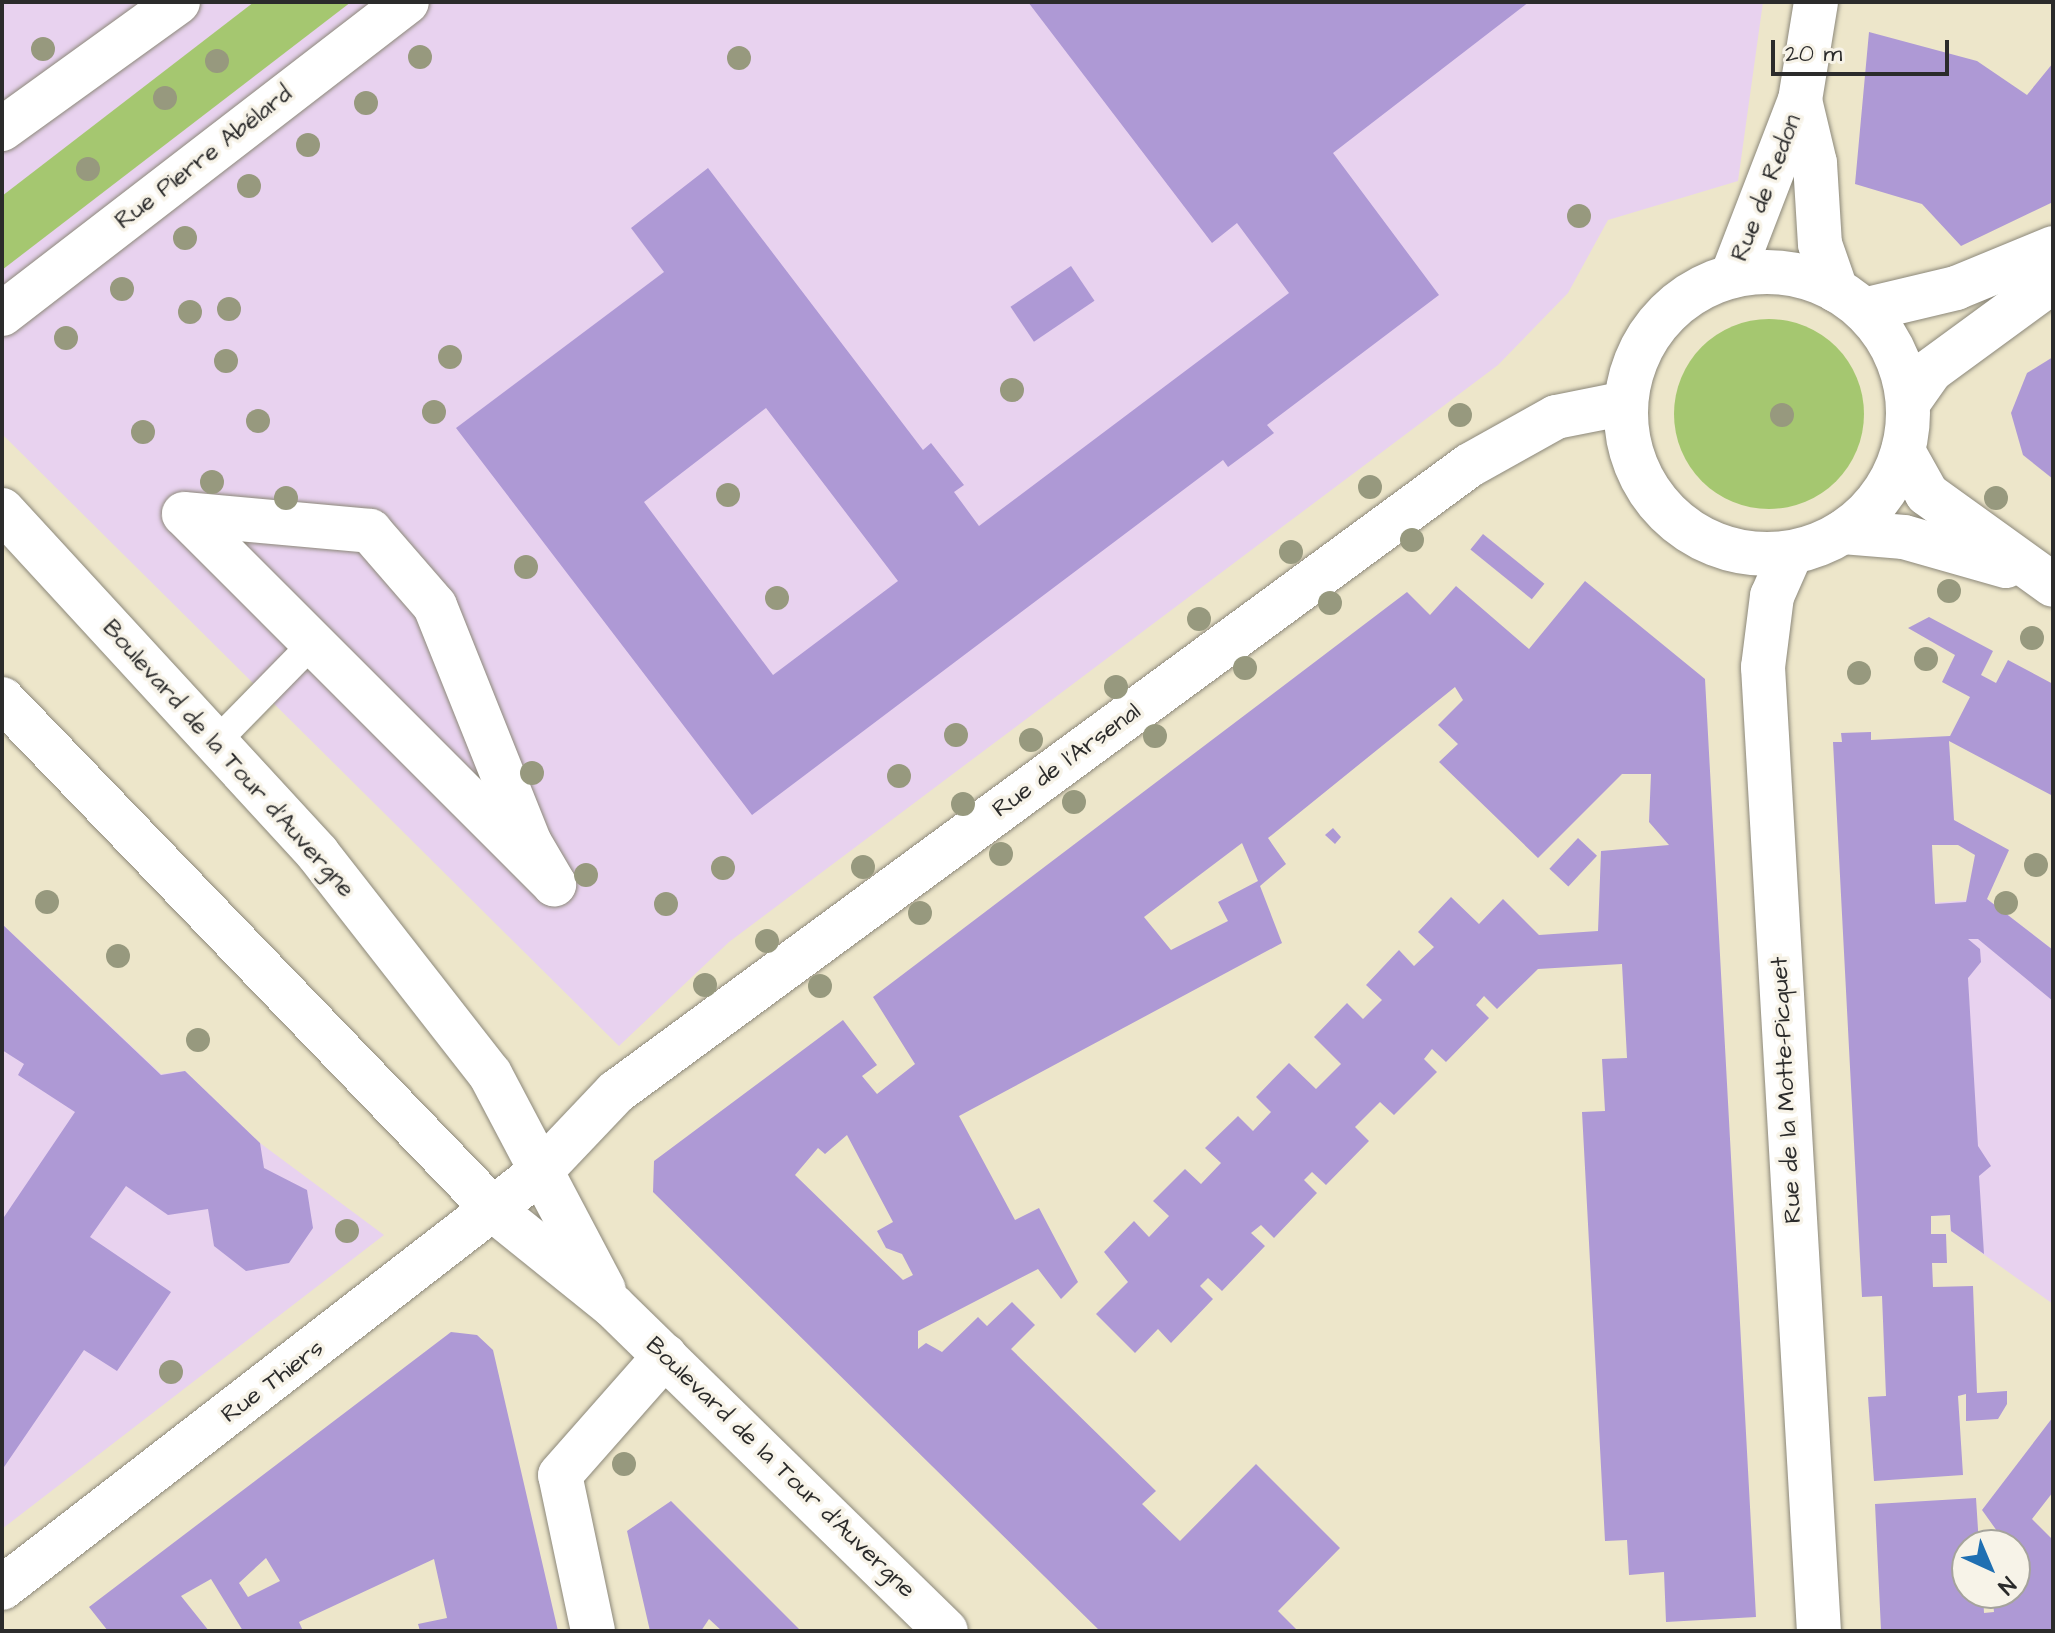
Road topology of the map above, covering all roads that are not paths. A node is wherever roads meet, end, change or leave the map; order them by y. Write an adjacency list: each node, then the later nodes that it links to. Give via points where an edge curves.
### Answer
1 (178, 2): 5 (street)
2 (407, 2): 10 (street, Rue Pierre Abélard)
3 (1816, 2): 4 (street, Rue de Redon)
4 (1800, 100): 7 (street, Rue de Redon); 9 (street, Rue de Redon, via 1815,163 1820,244)
5 (2, 129)
6 (2053, 248): 9 (street, via 1956,288)
7 (1732, 276): 9 (street, via 1802,276); 11 (street, via 1667,313 1645,342)
8 (2053, 281): 12 (street, via 1930,371)
9 (1850, 300): 12 (street, via 1891,348)
10 (2, 314)
11 (1626, 403): 16 (street, via 1639,474 1658,505 1719,547); 21 (street, Rue de l'Arsenal, via 1556,417 1470,465 616,1092)
12 (1908, 403): 13 (street)
13 (1903, 451): 15 (street, via 1870,511); 17 (street, via 1927,494)
14 (2, 510): 20 (street, Boulevard de la Tour d'Auvergne)
15 (1843, 532): 16 (street); 17 (street, via 1904,537)
16 (1791, 553): 28 (street, Rue de la Motte-Picquet, via 1772,596 1763,667)
17 (2040, 578)
18 (313, 643): 18 (street, via 543,873 554,884 530,843 435,606 370,531 184,514); 20 (lane)
19 (2, 699): 22 (street, Boulevard de la Tour d'Auvergne)
20 (216, 742): 21 (street, Boulevard de la Tour d'Auvergne, via 318,854 490,1074)
21 (540, 1172): 22 (street, Rue Thiers); 23 (street, Boulevard de la Tour d'Auvergne)
22 (496, 1212): 23 (street, Boulevard de la Tour d'Auvergne); 25 (street, Rue Thiers)
23 (613, 1306): 24 (street, Boulevard de la Tour d'Auvergne)
24 (665, 1356): 26 (street, via 560,1475); 27 (street, Boulevard de la Tour d'Auvergne)
25 (2, 1588)
26 (593, 1631)
27 (946, 1631)
28 (1819, 1631)

